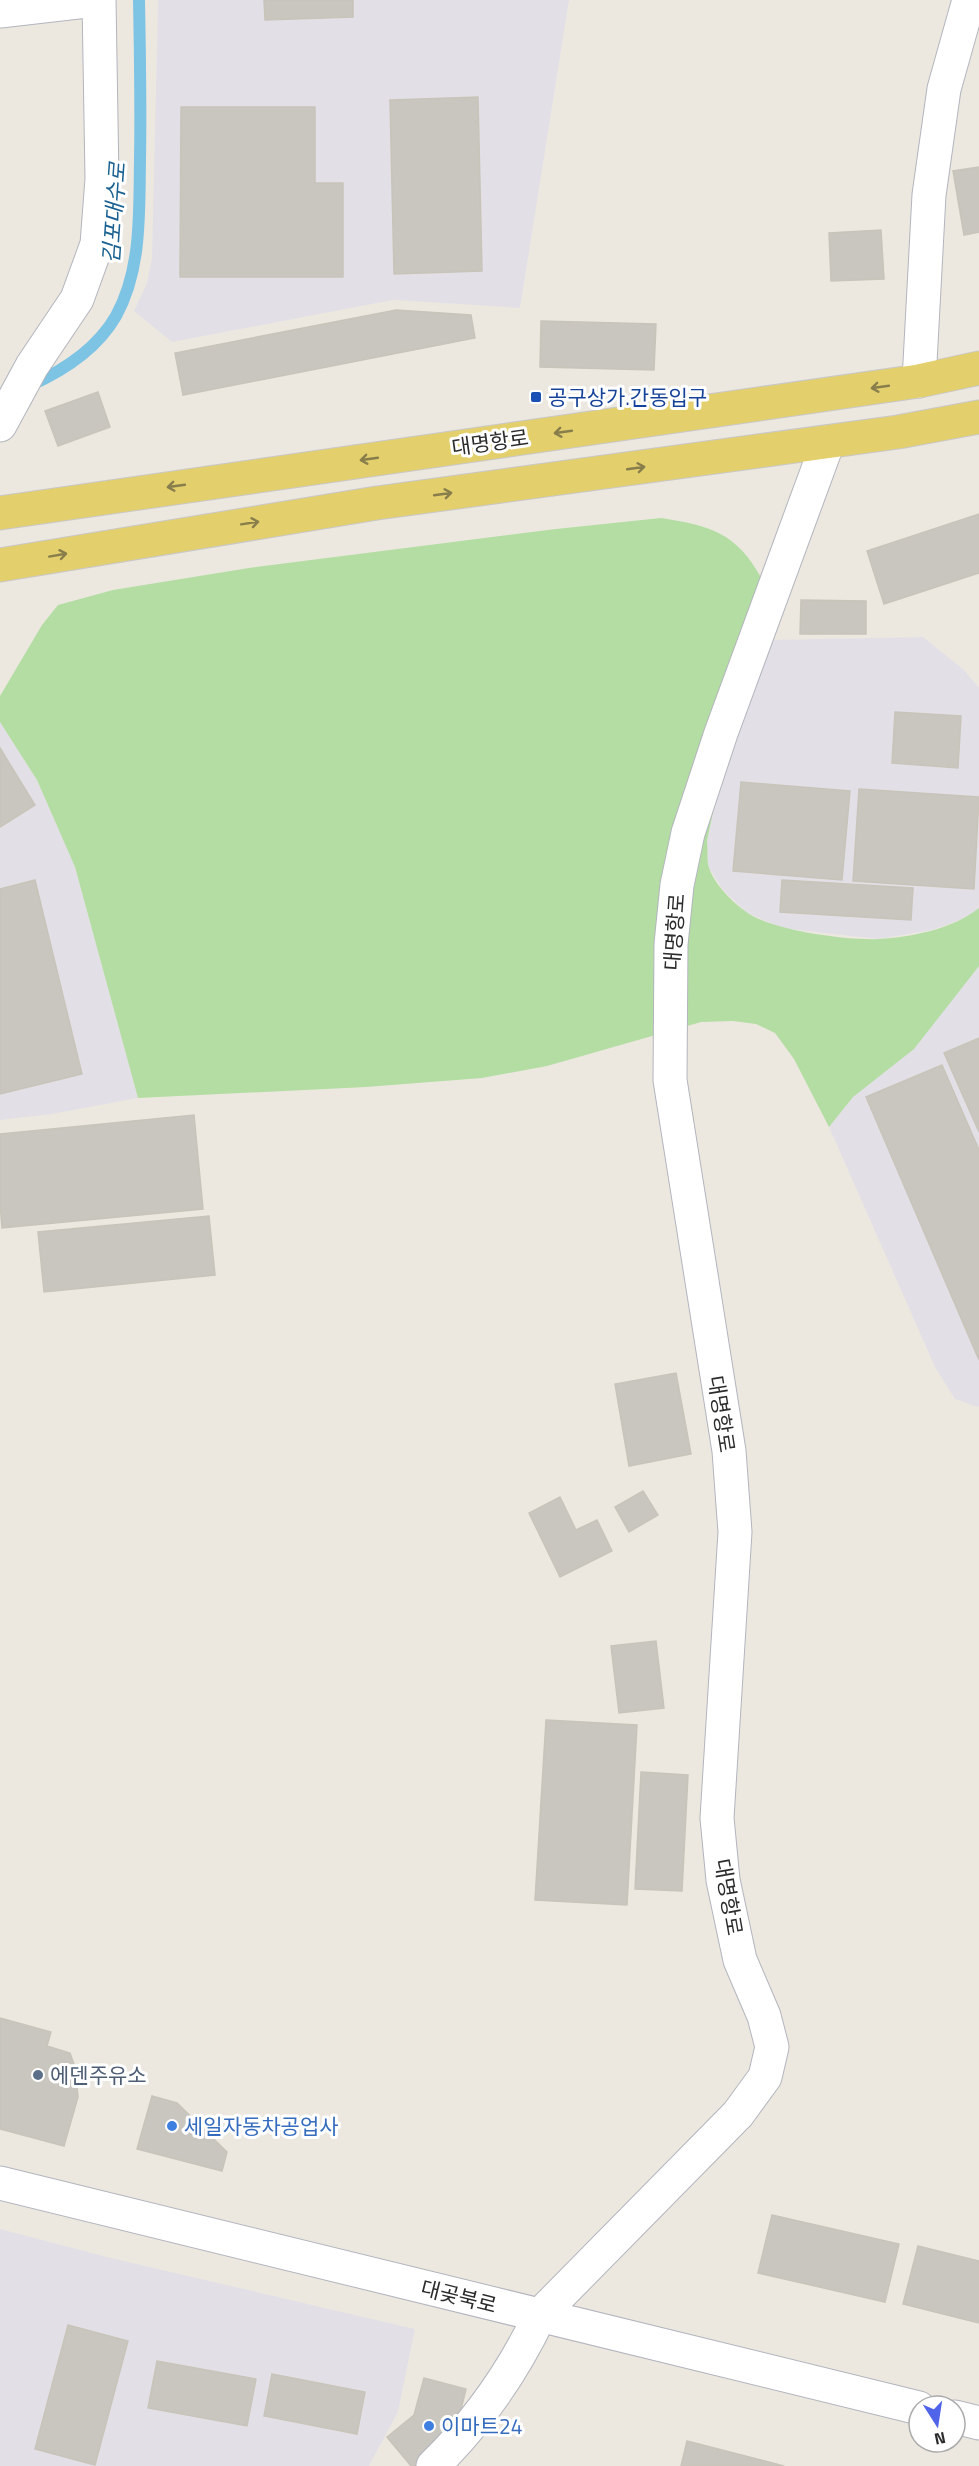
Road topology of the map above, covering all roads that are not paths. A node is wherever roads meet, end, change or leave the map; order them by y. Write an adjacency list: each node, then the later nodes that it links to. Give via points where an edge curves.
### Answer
1 (97, 0): 3 (street); 7 (street, via 102,179 98,244 77,299 32,366)
2 (969, 0): 5 (street, via 944,89 929,195)
3 (0, 11)
4 (979, 368): 5 (main road, 대명항로)
5 (919, 381): 9 (main road, 대명항로, one-way to 9)
6 (978, 420): 8 (main road)
7 (0, 425)
8 (828, 442): 10 (main road, one-way to 8, via 377,503); 12 (street, 대명항로, via 688,833 676,885 671,944 670,1080 729,1451 735,1532 718,1829 723,1880 740,1960 764,2016 772,2047 765,2077 738,2114)
9 (0, 513)
10 (0, 565)
11 (0, 2183): 12 (street, 대곶북로)
12 (540, 2315): 13 (street, 대곶북로); 14 (street, 대명항로, via 521,2356 502,2384)
13 (907, 2405)
14 (433, 2466)

